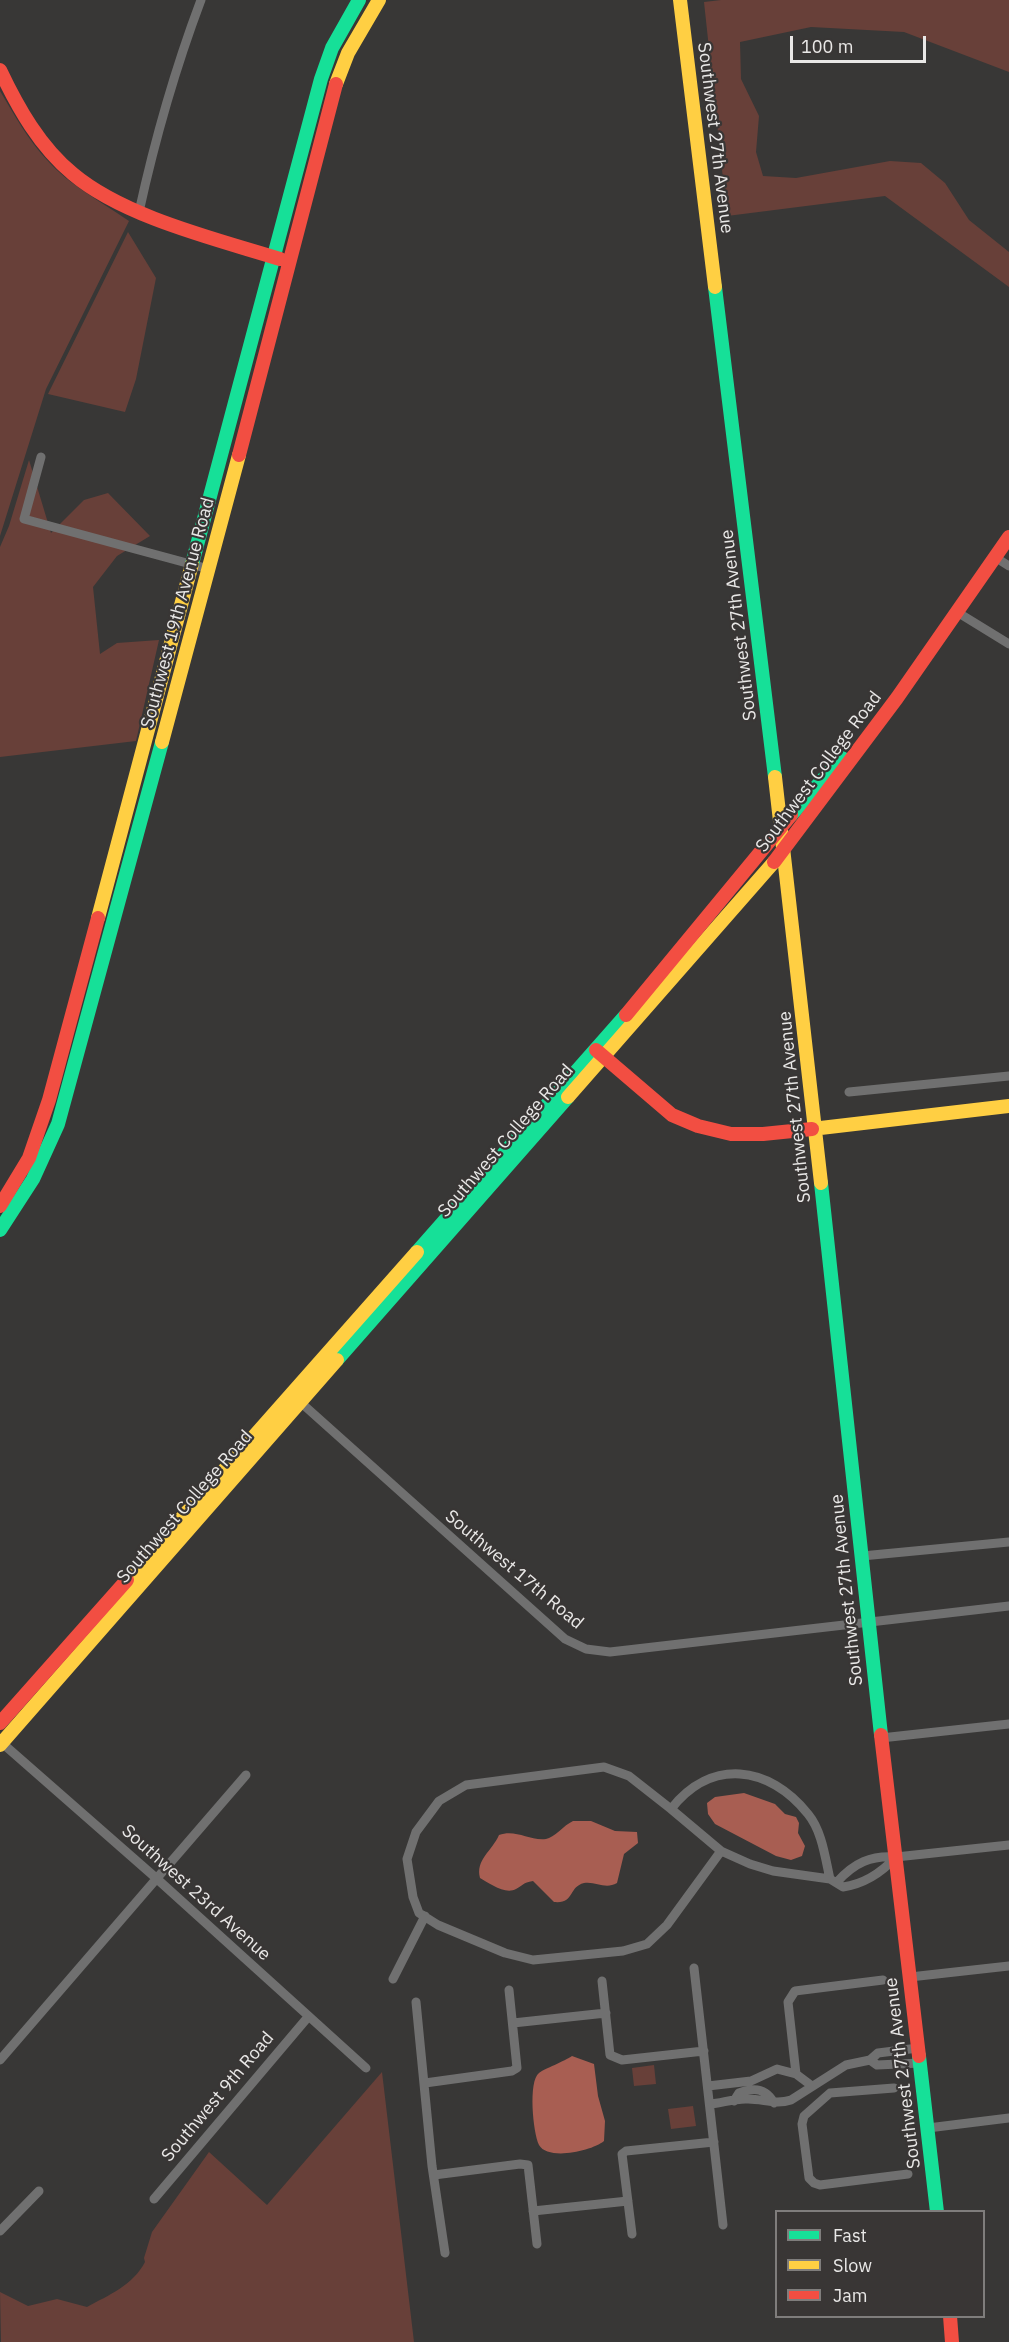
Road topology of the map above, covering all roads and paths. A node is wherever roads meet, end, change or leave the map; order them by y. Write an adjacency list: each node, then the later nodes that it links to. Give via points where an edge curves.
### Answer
1 (201, 0): 10 (street, via 152,151)
2 (359, 0): 6 (main road, Southwest 19th Avenue Road)
3 (369, 0): 7 (main road, via 362,12)
4 (379, 0): 7 (main road, Southwest 19th Avenue Road)
5 (680, 0): 22 (main road, Southwest 27th Avenue)
6 (349, 15): 9 (main road, via 356,25 335,77); 11 (main road, Southwest 19th Avenue Road, via 321,79)
7 (365, 21): 9 (main road, Southwest 19th Avenue Road, via 348,53)
8 (0, 70): 10 (main road, via 12,96 45,144 73,174)
9 (335, 92): 12 (main road, Southwest 19th Avenue Road)
10 (139, 212): 11 (main road)
11 (273, 257): 12 (main road); 17 (main road, Southwest 19th Avenue Road)
12 (290, 262): 19 (main road, Southwest 19th Avenue Road)
13 (41, 457): 17 (street, via 24,519)
14 (1009, 527): 22 (main road, Southwest College Road, via 869,729)
15 (1009, 537): 16 (main road, Southwest College Road)
16 (995, 557): 18 (street); 20 (main road, Southwest College Road)
17 (193, 564): 19 (street); 29 (main road, Southwest 19th Avenue Road, via 49,1100 29,1158)
18 (1009, 566)
19 (209, 568): 30 (main road, Southwest 19th Avenue Road, via 58,1124 41,1167)
20 (957, 612): 21 (street); 23 (main road, Southwest College Road)
21 (1009, 644)
22 (782, 827): 23 (main road, Southwest 27th Avenue); 24 (main road, Southwest College Road)
23 (784, 850): 24 (main road, Southwest College Road); 28 (main road, Southwest 27th Avenue)
24 (600, 1053): 28 (main road, via 672,1115 698,1126 731,1134); 31 (main road, Southwest College Road)
25 (1009, 1076): 26 (street)
26 (849, 1092)
27 (1009, 1106): 28 (main road)
28 (816, 1129): 33 (main road, Southwest 27th Avenue)
29 (0, 1206)
30 (0, 1230)
31 (296, 1399): 35 (street, Southwest 17th Road, via 565,1639 586,1649 610,1652); 36 (main road, Southwest College Road); 39 (main road, Southwest College Road)
32 (1009, 1542): 33 (street)
33 (862, 1556): 35 (main road, Southwest 27th Avenue)
34 (1009, 1606): 35 (street, Southwest 17th Road)
35 (869, 1622): 38 (main road, Southwest 27th Avenue)
36 (0, 1723)
37 (1009, 1724): 38 (street)
38 (881, 1738): 44 (main road, Southwest 27th Avenue)
39 (1, 1744): 46 (street, Southwest 23rd Avenue)
40 (246, 1775): 46 (street)
41 (671, 1809): 43 (street); 47 (street, via 682,1794 713,1775 745,1774 781,1786 809,1815); 49 (street, via 629,1776 604,1767 466,1785 439,1801 416,1832 407,1859 413,1897 419,1913)
42 (1009, 1845): 44 (street)
43 (721, 1851): 47 (street, via 772,1871); 49 (street, via 667,1924 647,1944 623,1952 533,1960 505,1953)
44 (896, 1857): 45 (street, via 879,1856); 48 (street, via 885,1870); 52 (main road, Southwest 27th Avenue)
45 (855, 1866): 47 (street); 48 (street)
46 (156, 1878): 59 (street, Southwest 23rd Avenue); 63 (street)
47 (833, 1880): 48 (street, via 843,1887)
48 (864, 1880)
49 (425, 1917): 53 (street)
50 (1009, 1966): 52 (street)
51 (693, 1968): 62 (street)
52 (910, 1977): 61 (main road, Southwest 27th Avenue)
53 (393, 1979)
54 (883, 1980): 67 (street, via 795,1991 790,1995)
55 (603, 1981): 58 (street)
56 (509, 1990): 60 (street)
57 (416, 2002): 69 (street)
58 (606, 2013): 60 (street); 62 (street, via 610,2055 614,2059)
59 (308, 2016): 66 (street, Southwest 23rd Avenue); 81 (street, Southwest 9th Road)
60 (513, 2023): 69 (street, via 518,2061 512,2072)
61 (918, 2048): 64 (street, via 878,2053); 65 (main road, Southwest 27th Avenue)
62 (704, 2051): 70 (street)
63 (0, 2060)
64 (870, 2060): 65 (street, via 877,2065); 68 (street, via 846,2065)
65 (920, 2063): 76 (main road, Southwest 27th Avenue)
66 (366, 2068)
67 (796, 2074): 70 (street, via 773,2070 751,2081); 71 (street)
68 (822, 2079): 71 (street); 73 (street)
69 (425, 2083): 79 (street)
70 (708, 2086): 74 (street)
71 (812, 2086): 74 (street, via 791,2100 774,2103 748,2099)
72 (894, 2088): 73 (street)
73 (830, 2093): 78 (street, via 804,2116 802,2124 809,2178 813,2183)
74 (710, 2104): 77 (street)
75 (1009, 2118): 76 (street)
76 (928, 2128): 83 (main road, Southwest 27th Avenue)
77 (714, 2142): 82 (street, via 626,2151 622,2154); 85 (street)
78 (908, 2174)
79 (434, 2175): 84 (street, via 528,2165); 89 (street)
80 (39, 2192): 86 (street)
81 (153, 2199)
82 (628, 2201): 84 (street); 87 (street)
83 (938, 2210)
84 (533, 2211): 88 (street)
85 (723, 2225)
86 (1, 2227)
87 (632, 2234)
88 (537, 2244)
89 (445, 2253)
90 (950, 2318): 91 (main road)
91 (952, 2342)

